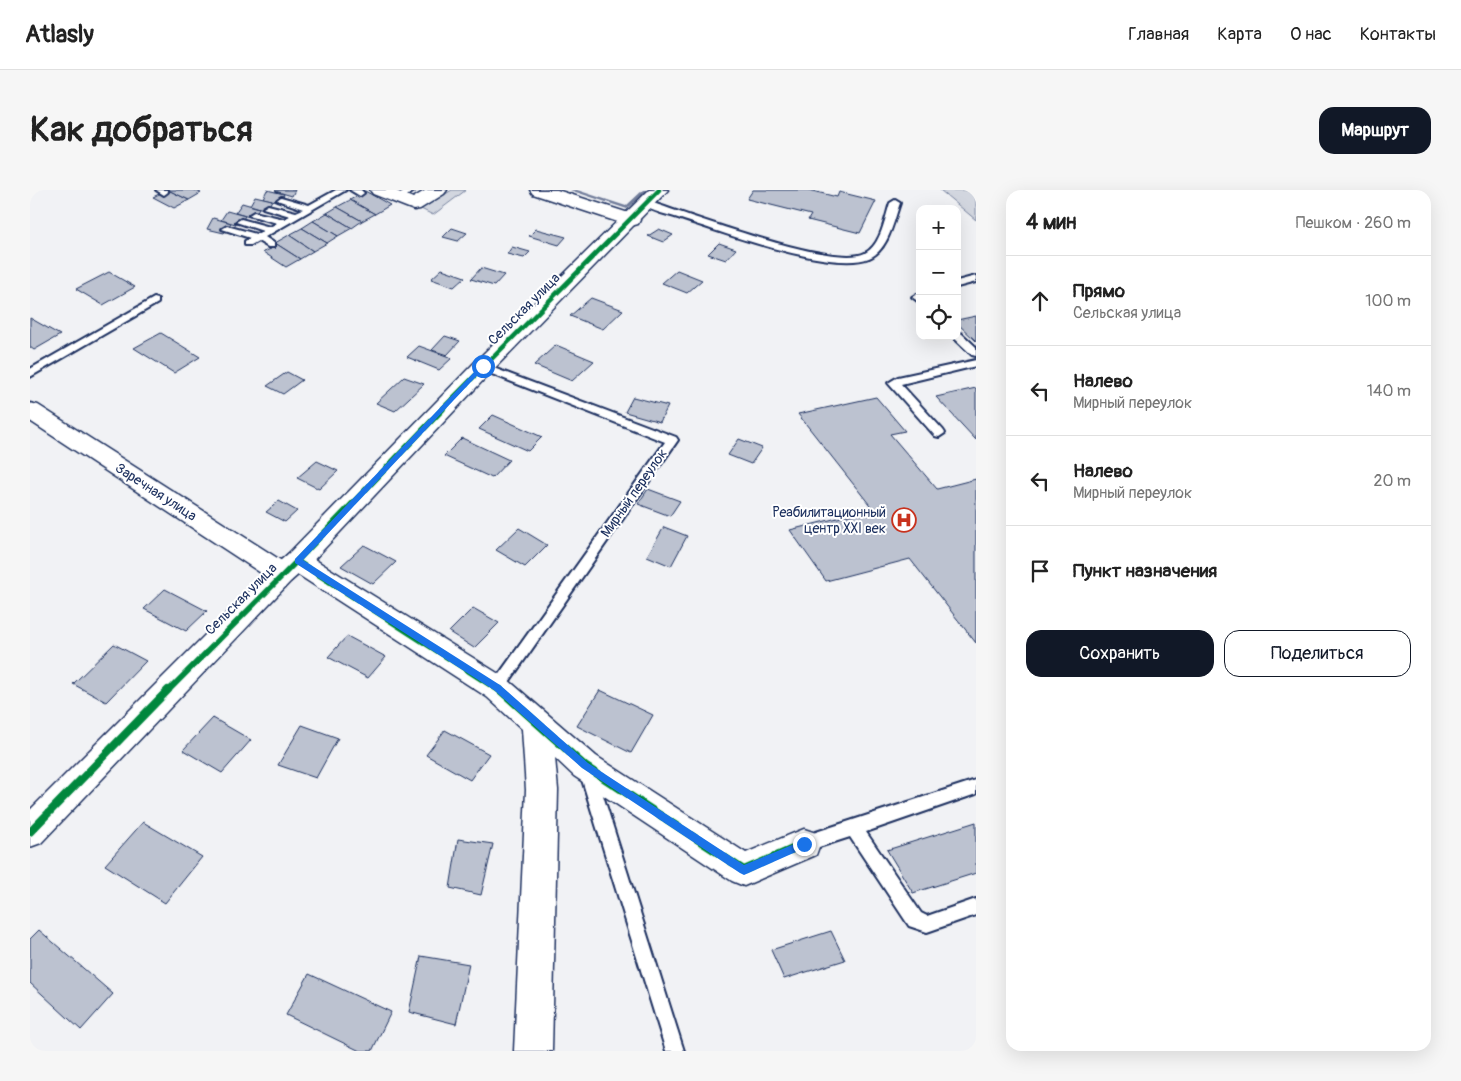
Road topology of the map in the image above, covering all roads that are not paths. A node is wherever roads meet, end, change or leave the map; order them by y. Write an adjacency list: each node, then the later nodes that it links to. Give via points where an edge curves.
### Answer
1 (320, 190): 5 (lane)
2 (379, 190): 7 (street)
3 (438, 190): 7 (street, via 414,205)
4 (552, 192): 12 (street)
5 (337, 193): 9 (lane); 10 (lane)
6 (293, 194): 9 (lane)
7 (404, 194)
8 (281, 200): 14 (lane)
9 (322, 201): 14 (lane); 15 (lane)
10 (346, 202)
11 (895, 203): 12 (lane, via 878,248 865,257 849,260 798,252)
12 (646, 205): 35 (street, Сельская улица)
13 (268, 208): 17 (lane)
14 (310, 208): 17 (lane); 18 (lane)
15 (334, 209)
16 (254, 215): 20 (lane)
17 (297, 216): 20 (lane); 21 (lane)
18 (322, 216)
19 (241, 222): 23 (lane)
20 (284, 223): 23 (lane); 24 (lane)
21 (308, 223)
22 (227, 230): 25 (lane)
23 (272, 230): 25 (lane); 26 (lane)
24 (296, 230)
25 (259, 238): 27 (lane); 28 (lane)
26 (284, 238)
27 (248, 244)
28 (271, 245)
29 (976, 279): 30 (lane)
30 (961, 283)
31 (154, 301): 36 (lane)
32 (961, 340): 33 (lane)
33 (976, 353)
34 (976, 363): 38 (lane, via 894,383)
35 (483, 366): 39 (street, Сельская улица); 40 (lane, Мирный переулок, via 672,440)
36 (30, 374)
37 (30, 410): 39 (street, Заречная улица)
38 (939, 433)
39 (290, 567): 40 (street); 45 (street, Сельская улица)
40 (497, 688): 41 (street)
41 (537, 723): 42 (street); 48 (street, via 542,790)
42 (585, 766): 46 (street, via 744,870); 49 (lane)
43 (976, 787): 44 (lane)
44 (854, 829): 46 (lane); 47 (lane, via 915,920 927,924)
45 (30, 832)
46 (810, 842)
47 (976, 907)
48 (533, 1051)
49 (675, 1051)

